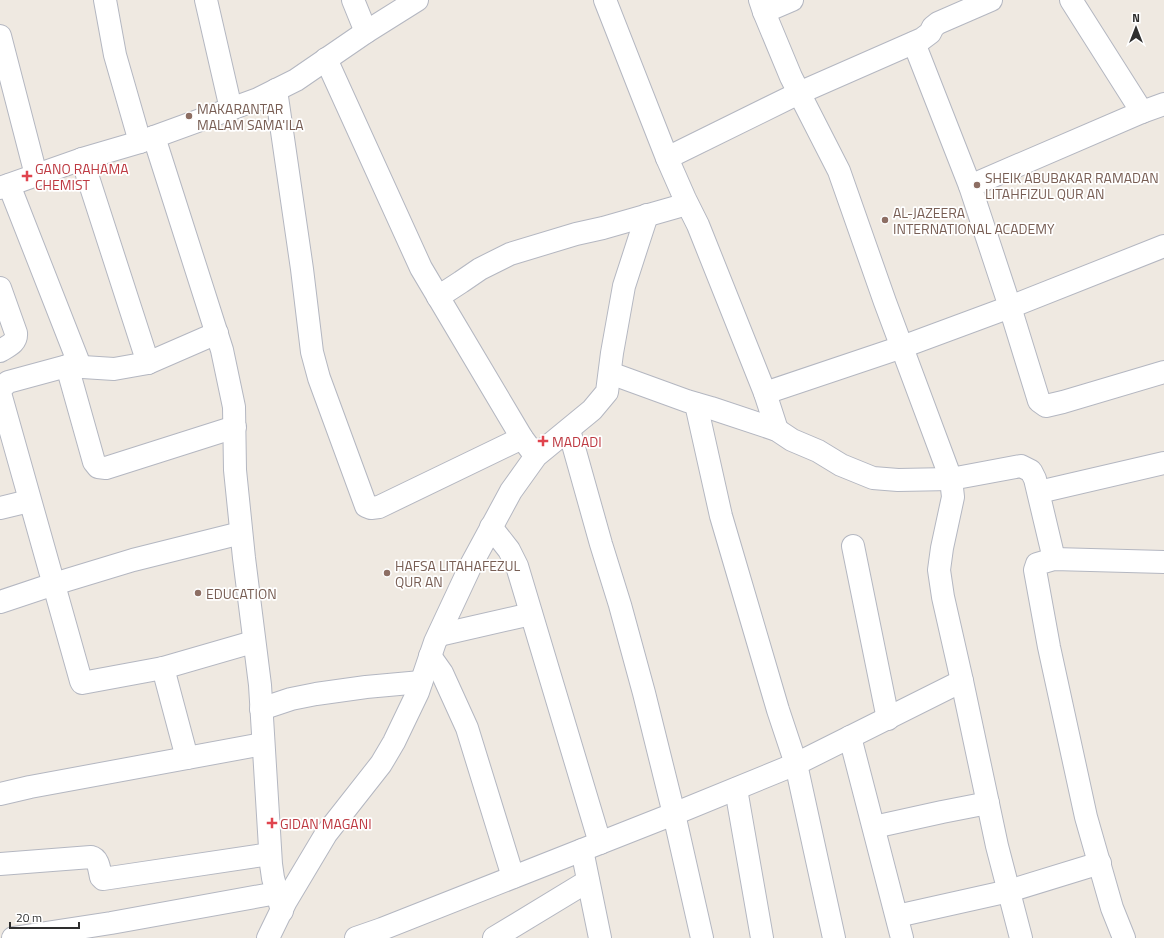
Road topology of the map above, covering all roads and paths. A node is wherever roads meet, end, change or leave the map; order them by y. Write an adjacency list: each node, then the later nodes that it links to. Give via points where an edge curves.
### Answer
1 (105, 0): 18 (street, via 115,55)
2 (206, 0): 16 (street)
3 (353, 0): 10 (street)
4 (417, 0): 10 (street)
5 (605, 0): 19 (street)
6 (792, 0): 9 (street)
7 (991, 0): 12 (street, via 938,24 930,33)
8 (1071, 0): 17 (street)
9 (762, 6): 15 (street)
10 (366, 32): 13 (street)
11 (0, 36): 21 (street)
12 (914, 43): 15 (street); 23 (street)
13 (326, 59): 14 (street, via 296,80); 28 (street, via 421,268)
14 (276, 90): 16 (street); 44 (street, via 312,352 366,506 380,507)
15 (799, 93): 19 (street); 31 (street, via 839,171)
16 (231, 109): 18 (street)
17 (1156, 110): 23 (street)
18 (147, 139): 20 (street); 30 (street)
19 (667, 158): 24 (street)
20 (82, 159): 21 (street); 33 (street)
21 (36, 175): 22 (street)
22 (4, 186): 34 (street)
23 (970, 186): 29 (street)
24 (687, 204): 25 (street); 39 (street, via 698,225)
25 (647, 215): 28 (street, via 510,254 480,269); 36 (street, via 624,286)
26 (1164, 246): 29 (street)
27 (0, 288): 32 (street, via 16,338)
28 (438, 297): 44 (street)
29 (1010, 307): 31 (street); 35 (street, via 1039,401 1046,406)
30 (216, 334): 33 (street); 41 (street, via 234,407)
31 (902, 347): 39 (street); 47 (street)
32 (0, 351)
33 (148, 363): 34 (street, via 114,370)
34 (74, 366): 37 (street, via 8,382); 41 (street, via 94,462 98,467 106,468)
35 (1164, 372)
36 (610, 373): 40 (street); 42 (street, via 607,392 592,410)
37 (0, 389)
38 (0, 393): 49 (street)
39 (765, 393): 43 (street)
40 (696, 404): 43 (street); 70 (street, via 721,516)
41 (235, 427): 52 (street, via 235,470)
42 (569, 430): 45 (street); 74 (street, via 620,605)
43 (777, 430): 47 (street, via 841,465 873,478)
44 (522, 438): 45 (street)
45 (536, 456): 51 (street, via 511,491)
46 (1164, 463): 48 (street)
47 (951, 479): 48 (street, via 1021,466 1031,471); 63 (street, via 953,497 939,570)
48 (1038, 492): 54 (street)
49 (29, 500): 50 (street); 56 (street)
50 (0, 508)
51 (491, 527): 58 (street, via 517,566); 59 (street)
52 (241, 534): 56 (street, via 133,560); 60 (street)
53 (853, 546): 66 (street)
54 (1054, 559): 55 (street); 78 (street, via 1037,564 1035,570 1086,817)
55 (1164, 562)
56 (54, 584): 57 (street); 62 (street, via 82,683)
57 (0, 602)
58 (531, 614): 59 (street); 76 (street)
59 (439, 635): 61 (street)
60 (254, 642): 62 (street); 65 (street)
61 (430, 656): 64 (street); 80 (street, via 442,672 467,728)
62 (163, 668): 69 (street)
63 (962, 681): 66 (street); 73 (street)
64 (421, 682): 65 (street, via 316,694); 83 (street, via 394,742 381,764 326,834 294,888)
65 (261, 709): 68 (street)
66 (888, 718): 67 (street)
67 (850, 737): 70 (street); 75 (street)
68 (263, 744): 69 (street); 77 (street)
69 (187, 758): 72 (street)
70 (796, 764): 71 (street); 93 (street)
71 (736, 789): 74 (street); 92 (street)
72 (0, 794)
73 (988, 803): 75 (street); 82 (street)
74 (674, 814): 76 (street); 91 (street)
75 (874, 827): 84 (street)
76 (591, 846): 80 (street); 81 (street)
77 (270, 854): 79 (street, via 103,879 97,860 91,857); 83 (street)
78 (1100, 863): 82 (street); 85 (street)
79 (0, 864)
80 (513, 877): 88 (street)
81 (588, 881): 89 (street); 90 (street)
82 (1009, 891): 84 (street); 95 (street)
83 (280, 902): 86 (street); 87 (street)
84 (897, 916): 94 (street)
85 (1118, 936)
86 (13, 938)
87 (268, 938)
88 (356, 938)
89 (494, 938)
90 (600, 938)
91 (702, 938)
92 (762, 938)
93 (834, 938)
94 (902, 938)
95 (1021, 938)

